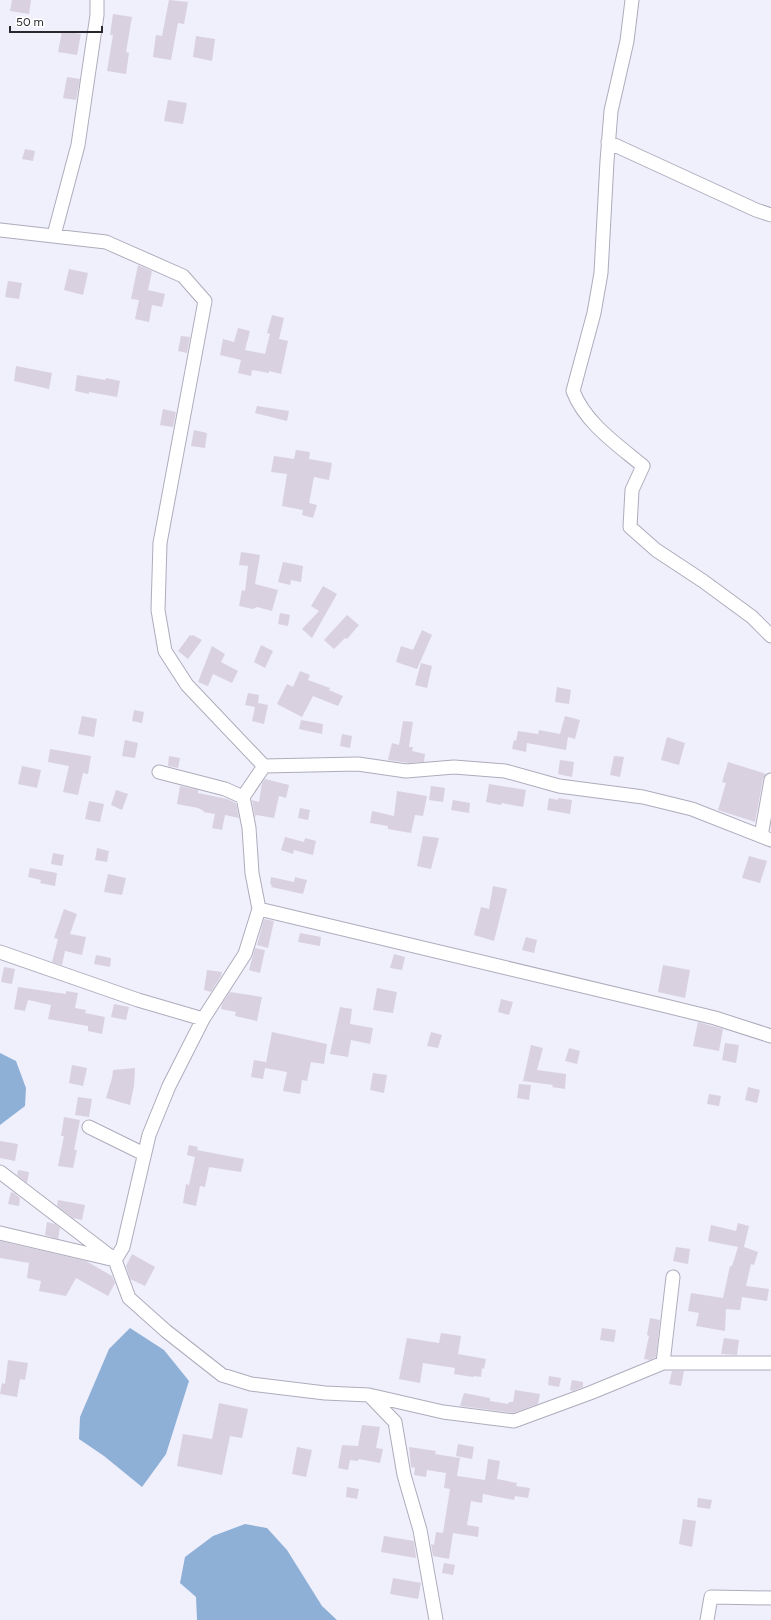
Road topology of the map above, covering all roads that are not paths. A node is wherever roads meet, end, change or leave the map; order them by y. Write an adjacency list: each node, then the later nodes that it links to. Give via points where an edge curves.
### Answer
1 (97, 0): 6 (street, via 78,145)
2 (632, 0): 3 (street, via 627,41 611,111)
3 (608, 142): 4 (street); 7 (street, via 601,273 594,313 573,391 578,404 599,429 643,466 632,490 630,527 656,550 752,617)
4 (771, 215)
5 (0, 230): 6 (street)
6 (54, 235): 8 (street, via 106,242 183,276 205,301 160,543 158,610 165,651 187,685)
7 (771, 636)
8 (264, 766): 11 (street); 12 (street, via 358,764 406,771 454,767 505,770 559,786 642,797 692,809)
9 (159, 772): 11 (street, via 225,788)
10 (771, 780): 12 (street)
11 (244, 797): 13 (street)
12 (766, 838)
13 (258, 909): 15 (street, via 245,954); 16 (street, via 715,1018)
14 (0, 952): 15 (street, via 138,1000)
15 (203, 1019): 18 (street, via 169,1086)
16 (771, 1036)
17 (89, 1127): 18 (street)
18 (144, 1154): 21 (street, via 123,1247)
19 (0, 1172): 21 (street)
20 (0, 1233): 21 (street)
21 (115, 1260): 25 (street, via 129,1298 222,1375 259,1385)
22 (673, 1277): 23 (street)
23 (663, 1363): 24 (street); 25 (street, via 590,1394 514,1421 443,1412)
24 (771, 1363)
25 (369, 1395): 27 (street, via 395,1422 404,1475 420,1530)
26 (771, 1598): 28 (street, via 711,1597)
27 (436, 1620)
28 (707, 1620)

